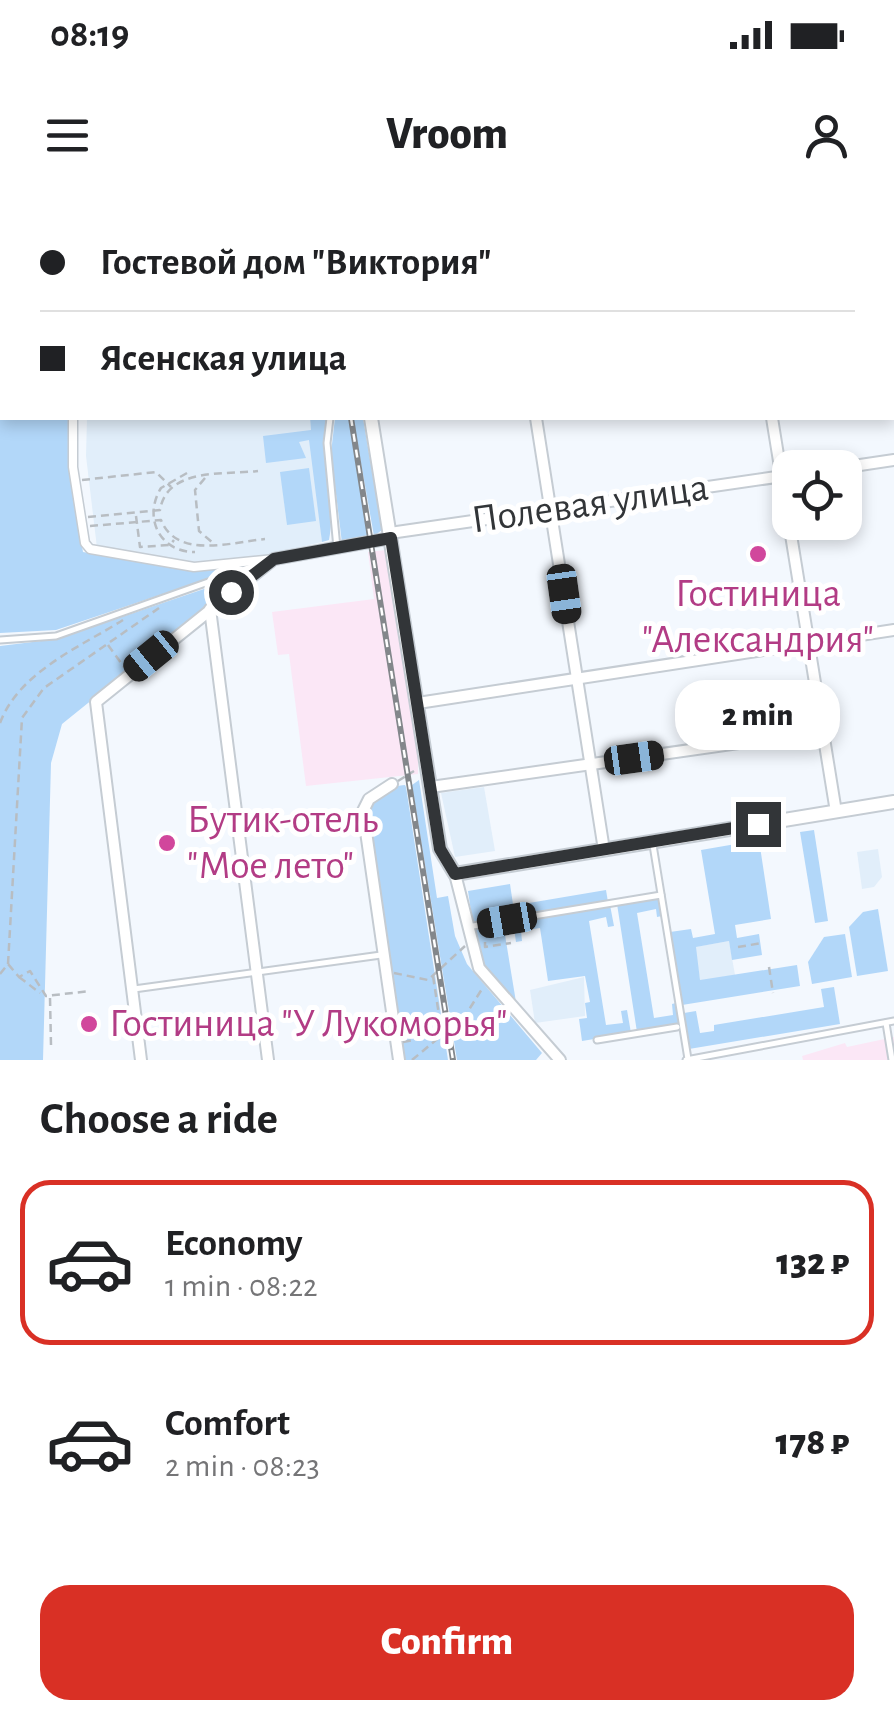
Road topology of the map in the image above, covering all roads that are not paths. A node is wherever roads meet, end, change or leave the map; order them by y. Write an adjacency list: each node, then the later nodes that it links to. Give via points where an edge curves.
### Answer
1 (73, 420): 14 (street, via 82,523 92,550 194,567)
2 (330, 420): 13 (lane)
3 (370, 420): 11 (street)
4 (536, 420): 10 (street)
5 (772, 420): 6 (street)
6 (780, 450)
7 (894, 460): 8 (street)
8 (862, 465)
9 (772, 477): 10 (street, Полевая улица)
10 (550, 510): 11 (street, Полевая улица); 19 (street)
11 (390, 536): 13 (street, Полевая улица); 20 (street)
12 (795, 540): 18 (street)
13 (337, 548): 14 (street)
14 (274, 559): 15 (street); 17 (lane, via 56,636)
15 (210, 609): 33 (street); 34 (street, via 96,702)
16 (894, 630): 18 (street)
17 (0, 640)
18 (809, 644): 19 (street); 21 (street)
19 (576, 679): 20 (street); 22 (street)
20 (418, 703): 24 (street)
21 (823, 730): 22 (street); 26 (street)
22 (590, 764): 24 (street); 28 (street)
23 (392, 784): 32 (street, via 363,811)
24 (431, 787): 29 (street, via 440,849)
25 (894, 802): 26 (street)
26 (836, 812): 27 (street)
27 (652, 842): 28 (street); 30 (lane)
28 (604, 850): 29 (street)
29 (455, 874): 31 (street)
30 (661, 895): 31 (lane); 39 (lane)
31 (467, 927): 43 (street, via 488,979)
32 (383, 955): 33 (lane); 42 (street)
33 (256, 972): 34 (lane); 41 (street)
34 (132, 989): 40 (street)
35 (894, 1020): 36 (lane)
36 (886, 1023): 39 (lane); 44 (lane)
37 (677, 1027): 38 (lane)
38 (597, 1040)
39 (687, 1059)
40 (141, 1060)
41 (268, 1060)
42 (399, 1060)
43 (560, 1060)
44 (892, 1060)

